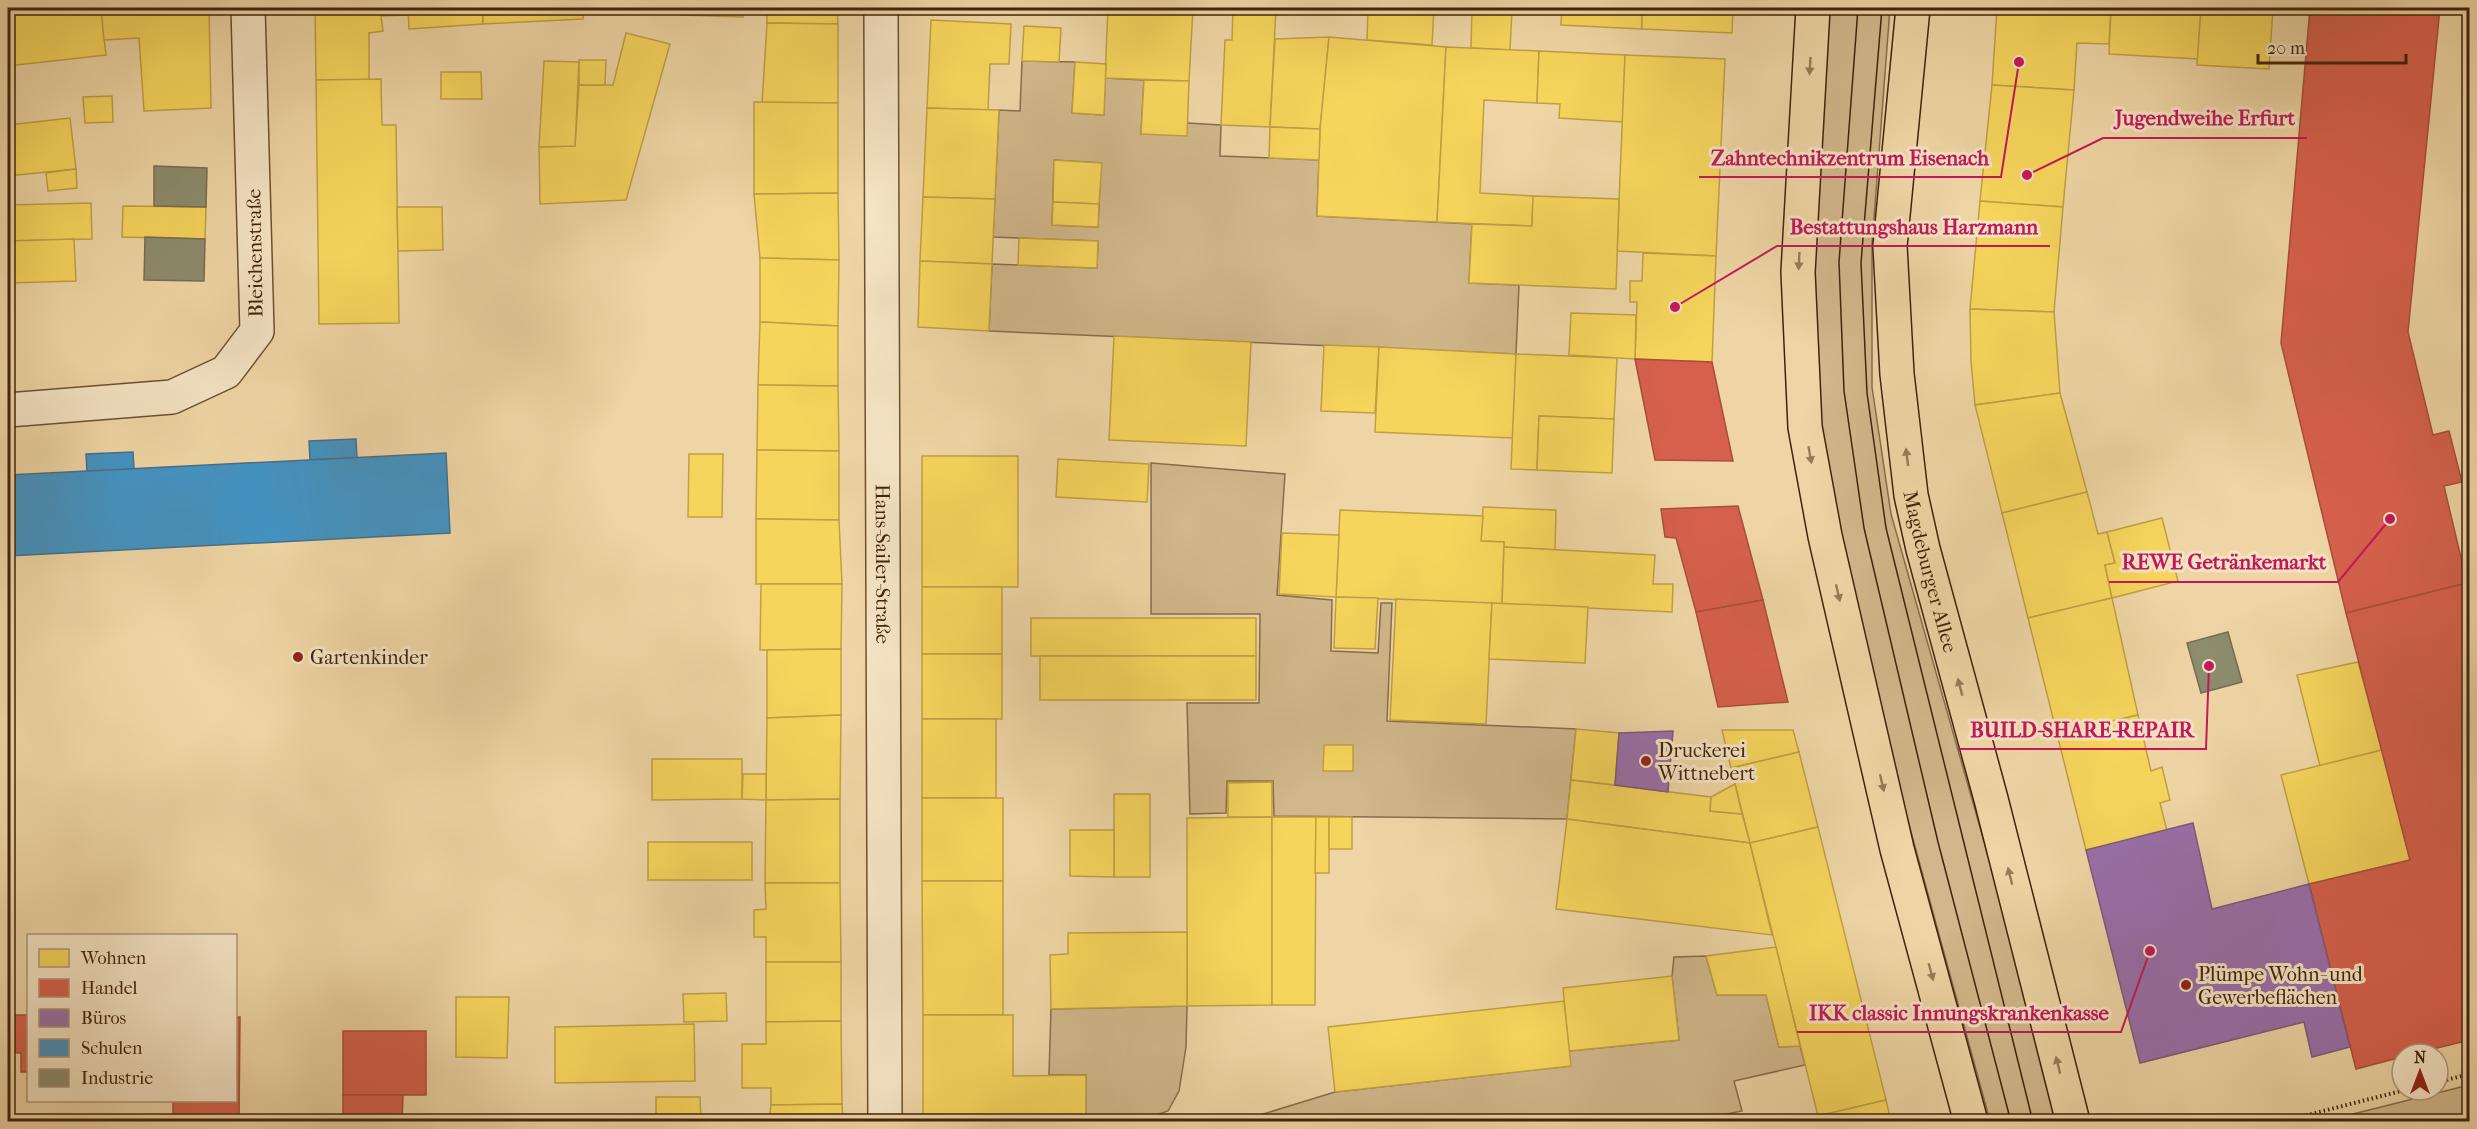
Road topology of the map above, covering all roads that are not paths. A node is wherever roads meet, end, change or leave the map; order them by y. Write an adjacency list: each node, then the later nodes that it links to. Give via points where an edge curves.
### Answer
1 (248, 8): 5 (street, Bleichenstraße, via 256,331 226,372 172,398)
2 (881, 8): 6 (street, Hans-Sailer-Straße)
3 (1813, 8): 7 (main road, one-way to 7, via 1798,272 1805,427 1827,547 1897,849)
4 (1913, 8): 8 (main road, Magdeburger Allee, one-way to 4, via 1911,495 1897,374 1890,246)
5 (8, 410)
6 (885, 1122)
7 (1971, 1122)
8 (2073, 1122)

